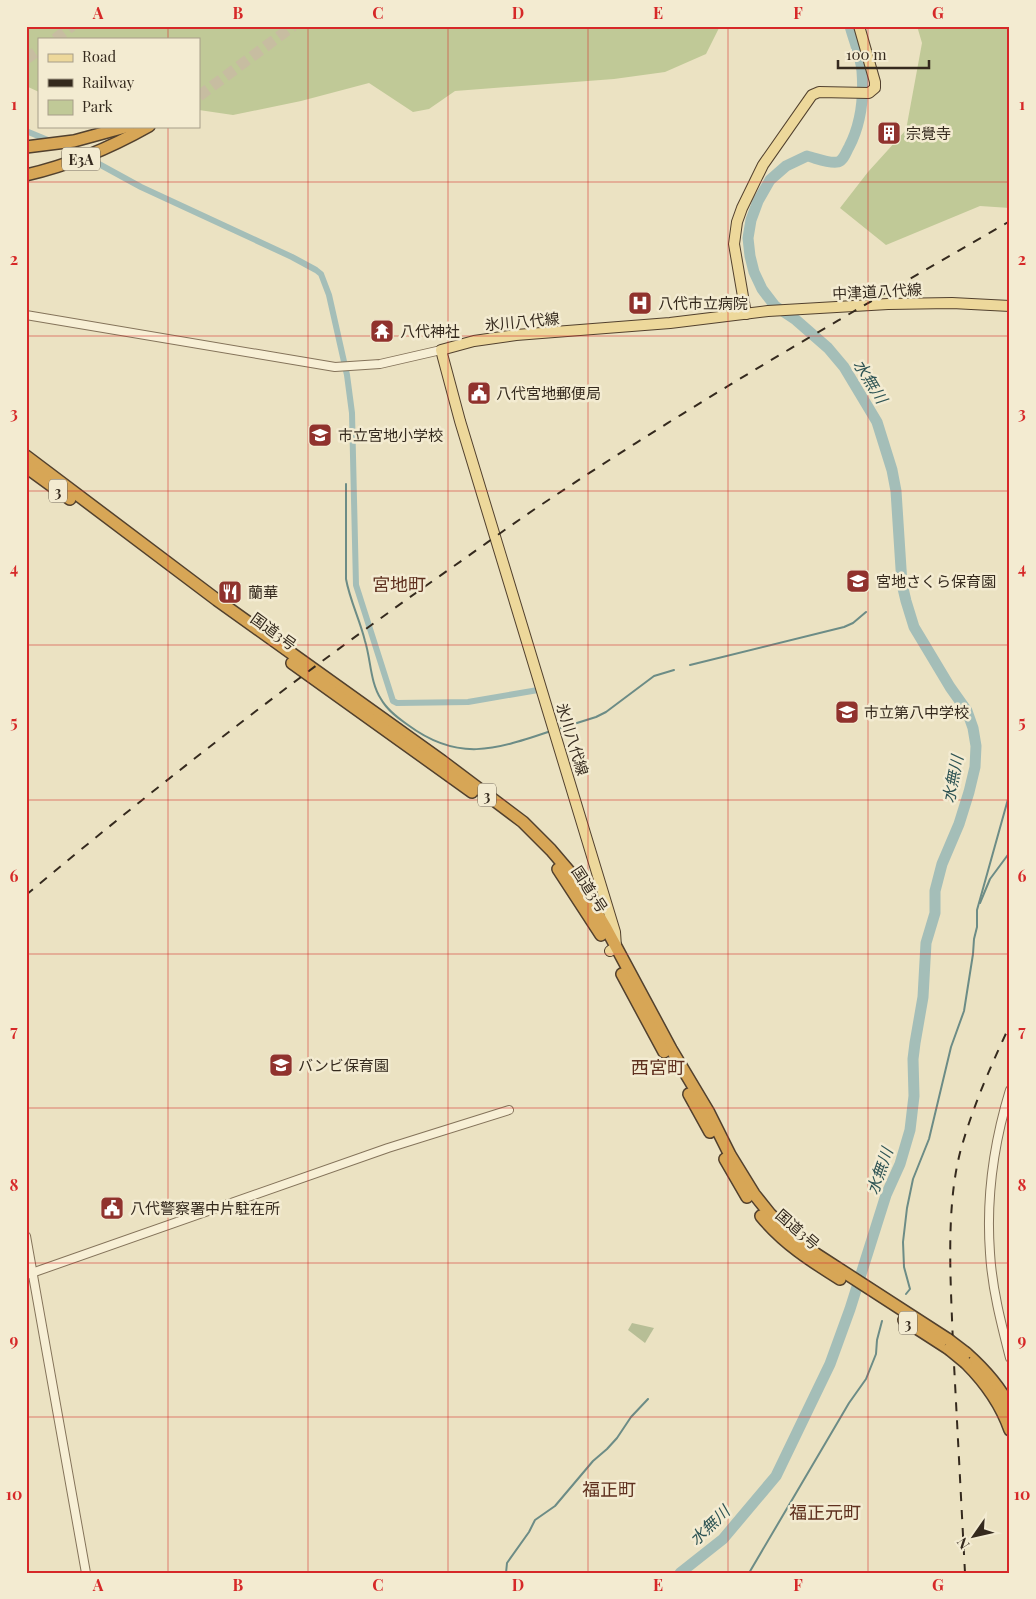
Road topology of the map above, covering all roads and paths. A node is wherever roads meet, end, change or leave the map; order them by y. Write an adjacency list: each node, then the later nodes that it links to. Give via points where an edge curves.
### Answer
1 (859, 26): 6 (main road, via 874,88 869,93 819,92 809,98 764,165 742,208 734,244)
2 (130, 129): 3 (highway, E3A); 4 (highway, E3A, via 97,152 65,165)
3 (26, 147)
4 (26, 175)
5 (1010, 306): 6 (main road, 中津道八代線, via 888,304)
6 (746, 314): 8 (main road, 氷川八代線, via 516,335)
7 (26, 315): 8 (street, via 335,367 380,364)
8 (441, 350): 11 (main road, 氷川八代線)
9 (26, 456): 11 (highway, 国道3号 / 3, via 217,600 523,822 580,884)
10 (26, 467): 11 (highway, 国道3号 / 3, via 514,823 560,870)
11 (605, 926): 16 (highway, 国道3号 / 3, bridge, via 613,949 734,1177 764,1219 788,1244 818,1260)
12 (1010, 1090): 17 (street, via 999,1129 988,1221 994,1290)
13 (509, 1110): 15 (street, via 388,1148)
14 (26, 1236): 15 (street)
15 (29, 1274): 20 (street)
16 (966, 1358): 18 (highway, 国道3号 / 3, via 990,1376); 19 (highway, 国道3号 / 3, via 987,1386)
17 (1010, 1358)
18 (1010, 1407)
19 (1010, 1430)
20 (86, 1573)

